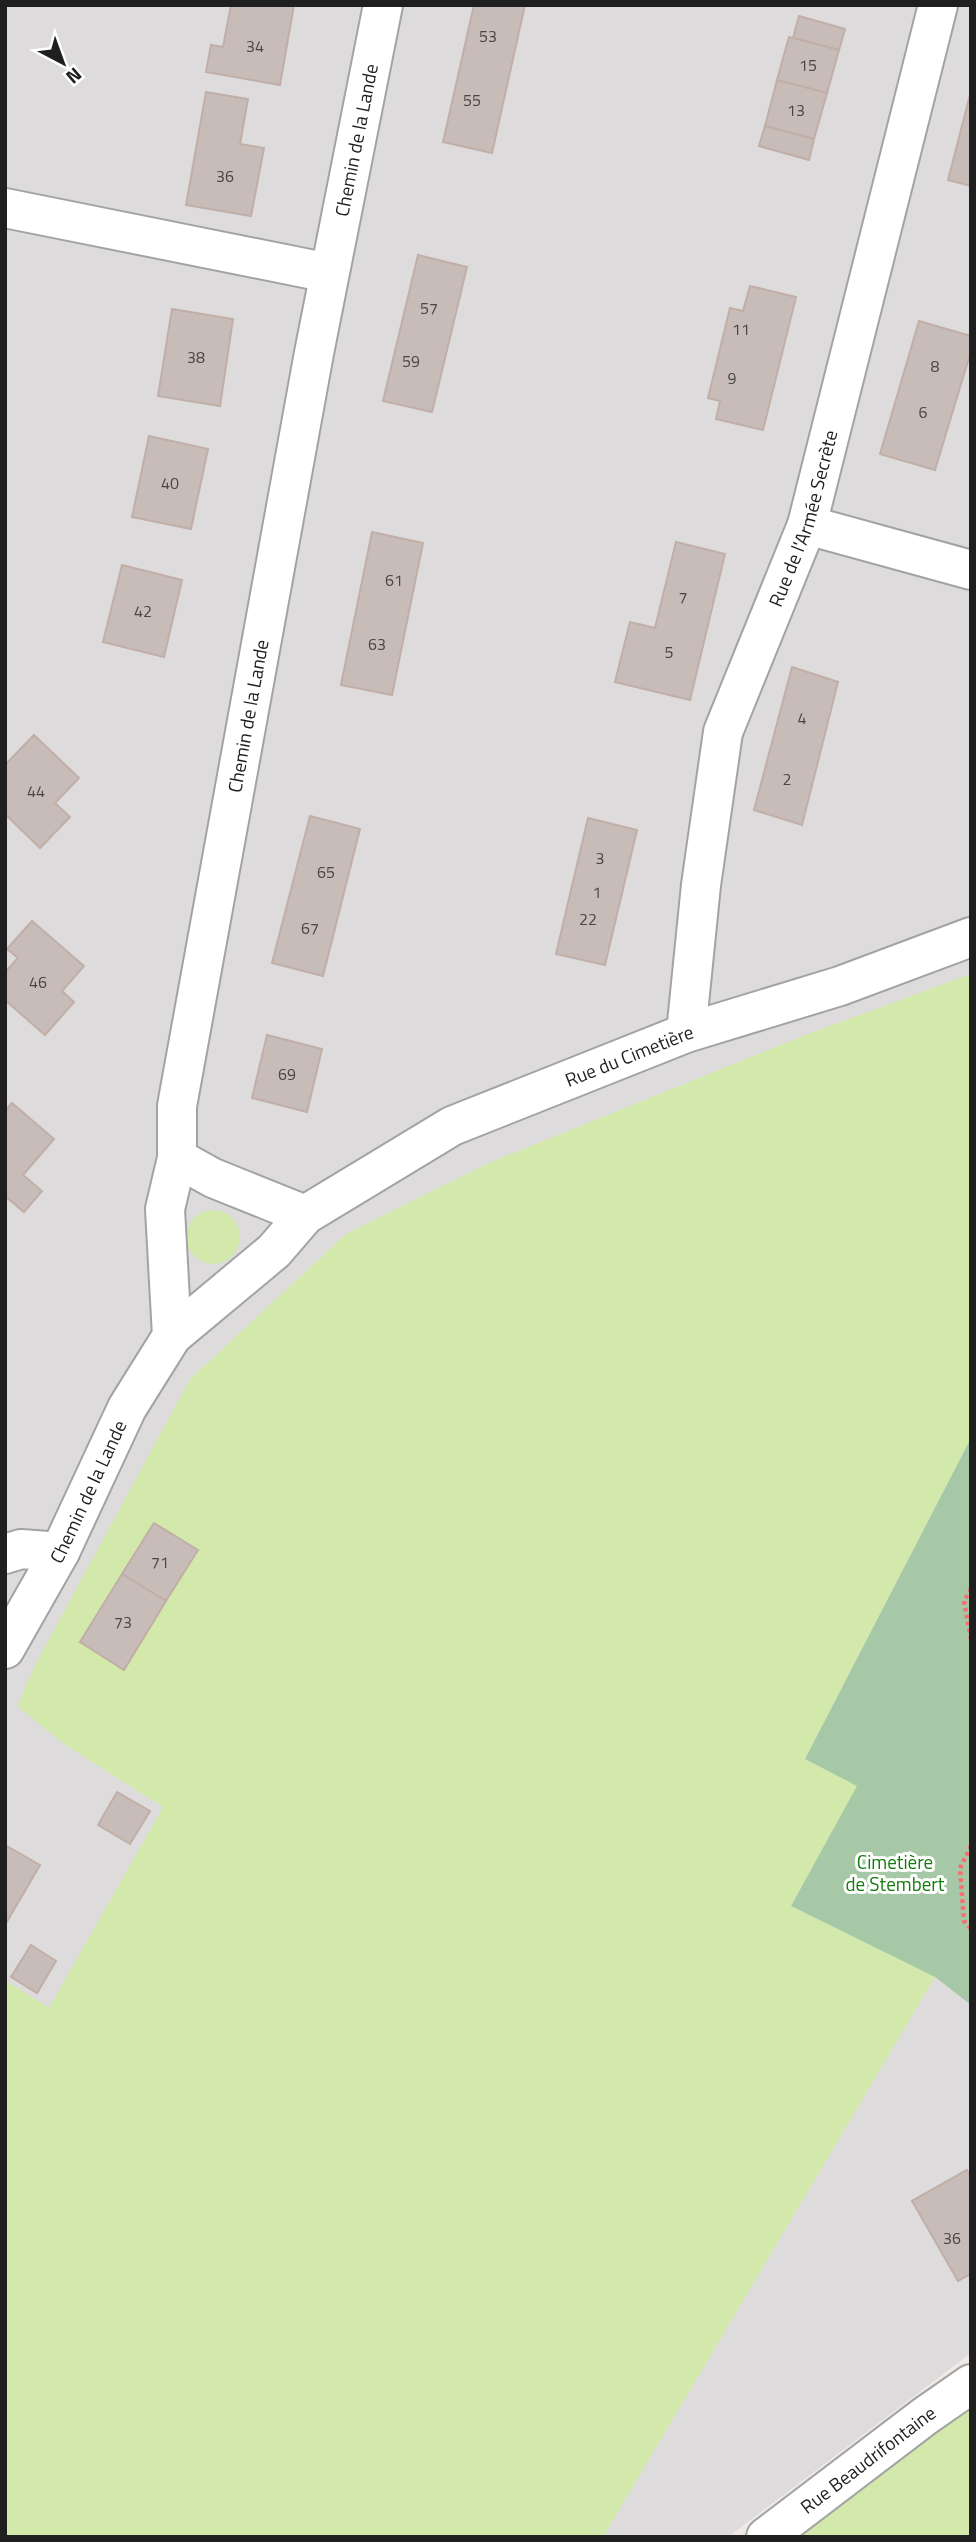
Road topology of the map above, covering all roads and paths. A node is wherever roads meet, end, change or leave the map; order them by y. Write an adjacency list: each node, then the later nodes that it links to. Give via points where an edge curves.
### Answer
1 (383, 5): 4 (street, Chemin de la Lande)
2 (938, 5): 5 (street, Rue de l'Armée Secrète)
3 (5, 208): 4 (street)
4 (329, 274): 9 (street, Chemin de la Lande, via 177,1105)
5 (807, 525): 6 (street); 8 (street, Rue de l'Armée Secrète, via 723,732)
6 (971, 570)
7 (971, 937): 8 (street, Rue du Cimetière, via 840,986)
8 (686, 1033): 10 (street, Rue du Cimetière, via 452,1126)
9 (177, 1157): 10 (street, via 213,1178); 11 (street, Chemin de la Lande, via 165,1209)
10 (305, 1215): 11 (street, Rue du Cimetière, via 274,1251)
11 (172, 1336): 12 (street, Chemin de la Lande, via 127,1408)
12 (60, 1552): 13 (street, via 21,1549); 16 (street, Chemin de la Lande)
13 (5, 1554)
14 (971, 1589): 15 (path, via 964,1601)
15 (971, 1639)
16 (5, 1649)
17 (971, 1846): 18 (path, via 960,1868 964,1921)
18 (971, 1929)
19 (971, 2384): 20 (street, Rue Beaudrifontaine)
20 (766, 2537)

